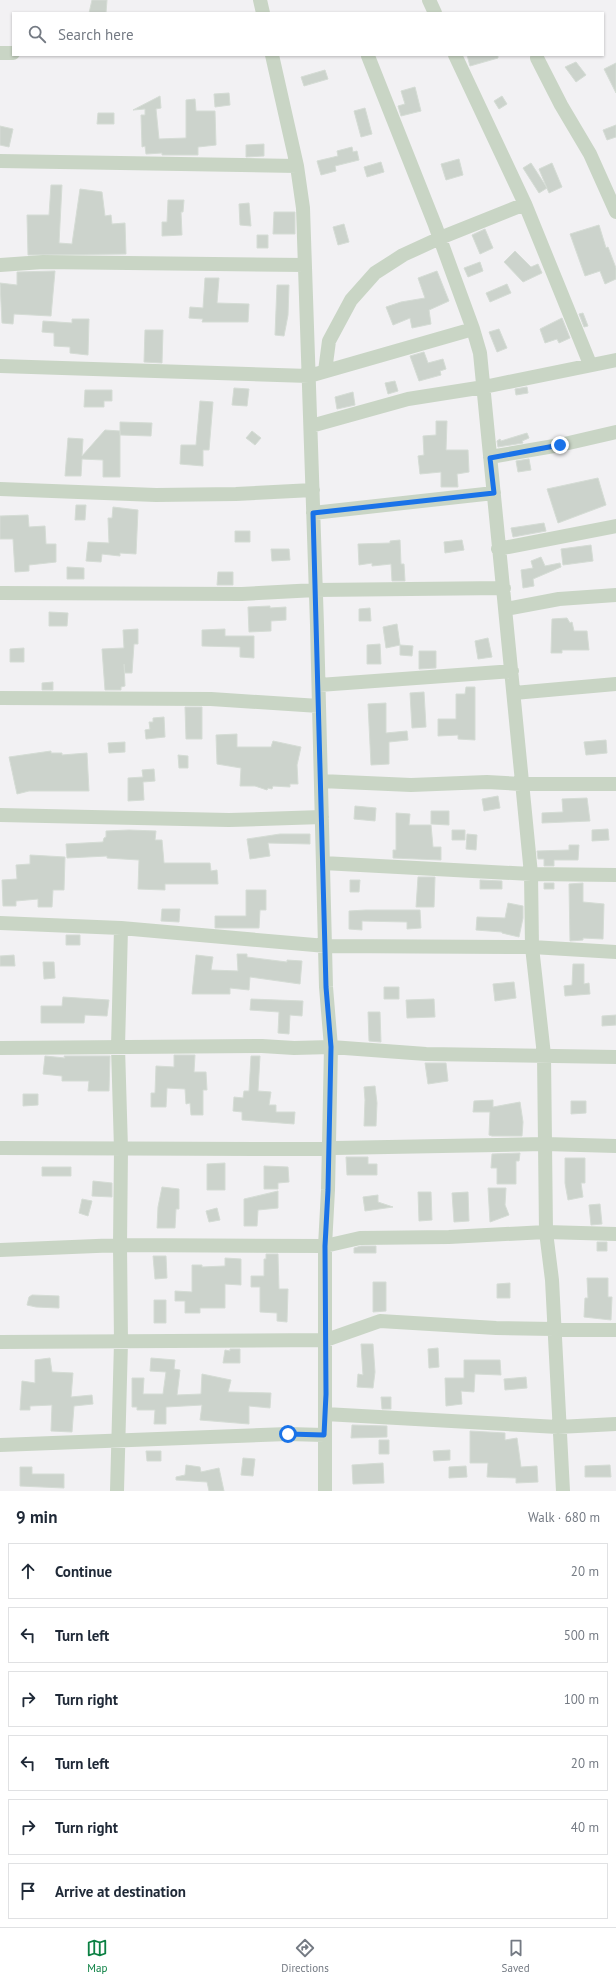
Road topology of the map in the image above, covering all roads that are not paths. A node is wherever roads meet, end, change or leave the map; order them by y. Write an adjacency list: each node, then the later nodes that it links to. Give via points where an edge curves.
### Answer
1 (260, 0): 3 (street)
2 (428, 0): 4 (street)
3 (263, 12)
4 (434, 12)
5 (0, 53): 6 (street)
6 (12, 53)
7 (272, 56): 12 (street)
8 (368, 56): 15 (street)
9 (455, 56): 13 (street)
10 (537, 58): 14 (street, via 590,154)
11 (0, 161): 12 (street)
12 (297, 166): 16 (street, via 303,208)
13 (526, 204): 15 (street); 20 (street)
14 (616, 212)
15 (440, 238): 18 (street); 22 (street, via 403,255 375,273 351,300 329,341)
16 (305, 264): 17 (street, via 43,262); 23 (street)
17 (0, 265)
18 (473, 328): 22 (street); 24 (street, via 480,353)
19 (616, 360): 20 (street)
20 (590, 364): 24 (street)
21 (0, 366): 23 (street)
22 (325, 371): 23 (street)
23 (309, 376): 25 (street)
24 (484, 387): 25 (street, via 408,399); 27 (street)
25 (311, 426): 29 (street)
26 (616, 432): 27 (street)
27 (490, 458): 30 (street)
28 (0, 489): 29 (street, via 156,494 236,494)
29 (312, 490): 31 (street)
30 (494, 493): 31 (street); 33 (street)
31 (313, 513): 35 (street)
32 (616, 526): 33 (street)
33 (498, 548): 34 (street)
34 (504, 588): 35 (street); 38 (street)
35 (316, 590): 36 (street, via 242,594); 41 (street)
36 (0, 593)
37 (616, 595): 38 (street, via 559,599)
38 (506, 609): 39 (street)
39 (512, 671): 41 (street); 42 (street)
40 (616, 684): 42 (street)
41 (319, 685): 44 (street)
42 (514, 692): 46 (street)
43 (0, 698): 44 (street, via 212,699)
44 (319, 706): 45 (street)
45 (321, 781): 46 (street, via 411,785 487,782); 49 (street)
46 (521, 784): 47 (street); 51 (street)
47 (616, 784)
48 (0, 815): 49 (street, via 229,820)
49 (322, 817): 50 (street)
50 (323, 863): 51 (street); 55 (street)
51 (530, 874): 52 (street); 56 (street)
52 (616, 875)
53 (0, 923): 54 (street)
54 (121, 928): 55 (street); 58 (street)
55 (326, 946): 56 (street); 59 (street, via 326,987)
56 (532, 946): 57 (street); 61 (street)
57 (616, 952)
58 (118, 1047): 59 (street); 60 (street); 67 (street)
59 (331, 1047): 61 (street, via 426,1054); 66 (street)
60 (0, 1048)
61 (544, 1055): 62 (street); 63 (street)
62 (616, 1057)
63 (545, 1144): 64 (street); 66 (street); 68 (street)
64 (616, 1146)
65 (0, 1148): 67 (street)
66 (329, 1148): 67 (street); 71 (street)
67 (121, 1149): 70 (street)
68 (546, 1232): 69 (street); 71 (street, via 360,1238); 73 (street, via 552,1280)
69 (616, 1234)
70 (120, 1245): 71 (street); 72 (street); 77 (street)
71 (325, 1246): 75 (street)
72 (0, 1250)
73 (554, 1330): 74 (street); 75 (street, via 380,1321); 80 (street)
74 (616, 1330)
75 (326, 1340): 77 (street); 78 (street)
76 (0, 1342): 77 (street)
77 (121, 1342): 82 (street)
78 (325, 1414): 80 (street); 81 (street)
79 (616, 1424): 80 (street)
80 (558, 1427): 86 (street)
81 (324, 1435): 82 (street); 85 (street)
82 (118, 1440): 83 (street); 84 (street)
83 (0, 1445)
84 (117, 1491)
85 (325, 1491)
86 (563, 1491)

